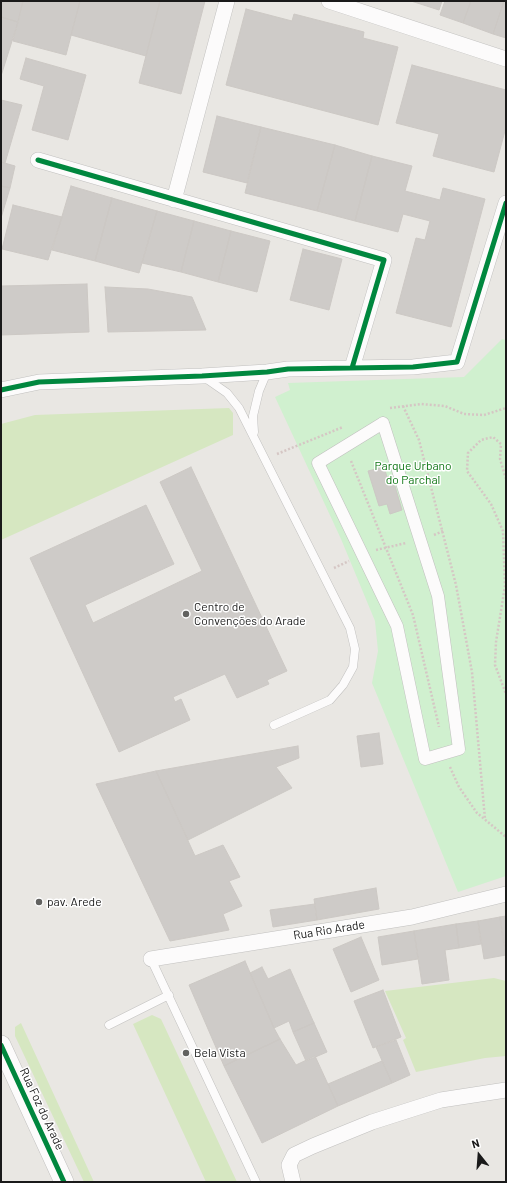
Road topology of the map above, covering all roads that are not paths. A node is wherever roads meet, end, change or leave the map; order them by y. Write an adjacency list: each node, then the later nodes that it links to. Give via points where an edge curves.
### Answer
1 (227, 1): 5 (street)
2 (329, 1): 3 (street)
3 (506, 59)
4 (38, 160): 5 (street)
5 (174, 200): 7 (street, via 384,260)
6 (506, 203): 7 (street, via 457,362 413,367)
7 (352, 368): 8 (street, via 288,369)
8 (267, 372): 9 (street); 11 (lane, via 253,416)
9 (202, 376): 10 (street, via 39,382); 11 (lane, via 227,393)
10 (1, 390)
11 (254, 435): 13 (lane, via 350,628 355,649 353,667 343,685 330,700)
12 (363, 555): 12 (street, via 318,463 383,423 438,596 459,749 425,759 397,626)
13 (274, 725)
14 (506, 894): 15 (street, Rua Rio Arade, via 412,917)
15 (151, 959): 16 (lane)
16 (169, 995): 17 (lane); 21 (lane)
17 (108, 1025)
18 (1, 1045): 20 (street, Rua Foz do Arade)
19 (506, 1090): 22 (street, via 441,1100 372,1122 313,1146 294,1155 289,1165)
20 (64, 1182)
21 (256, 1182)
22 (293, 1182)

